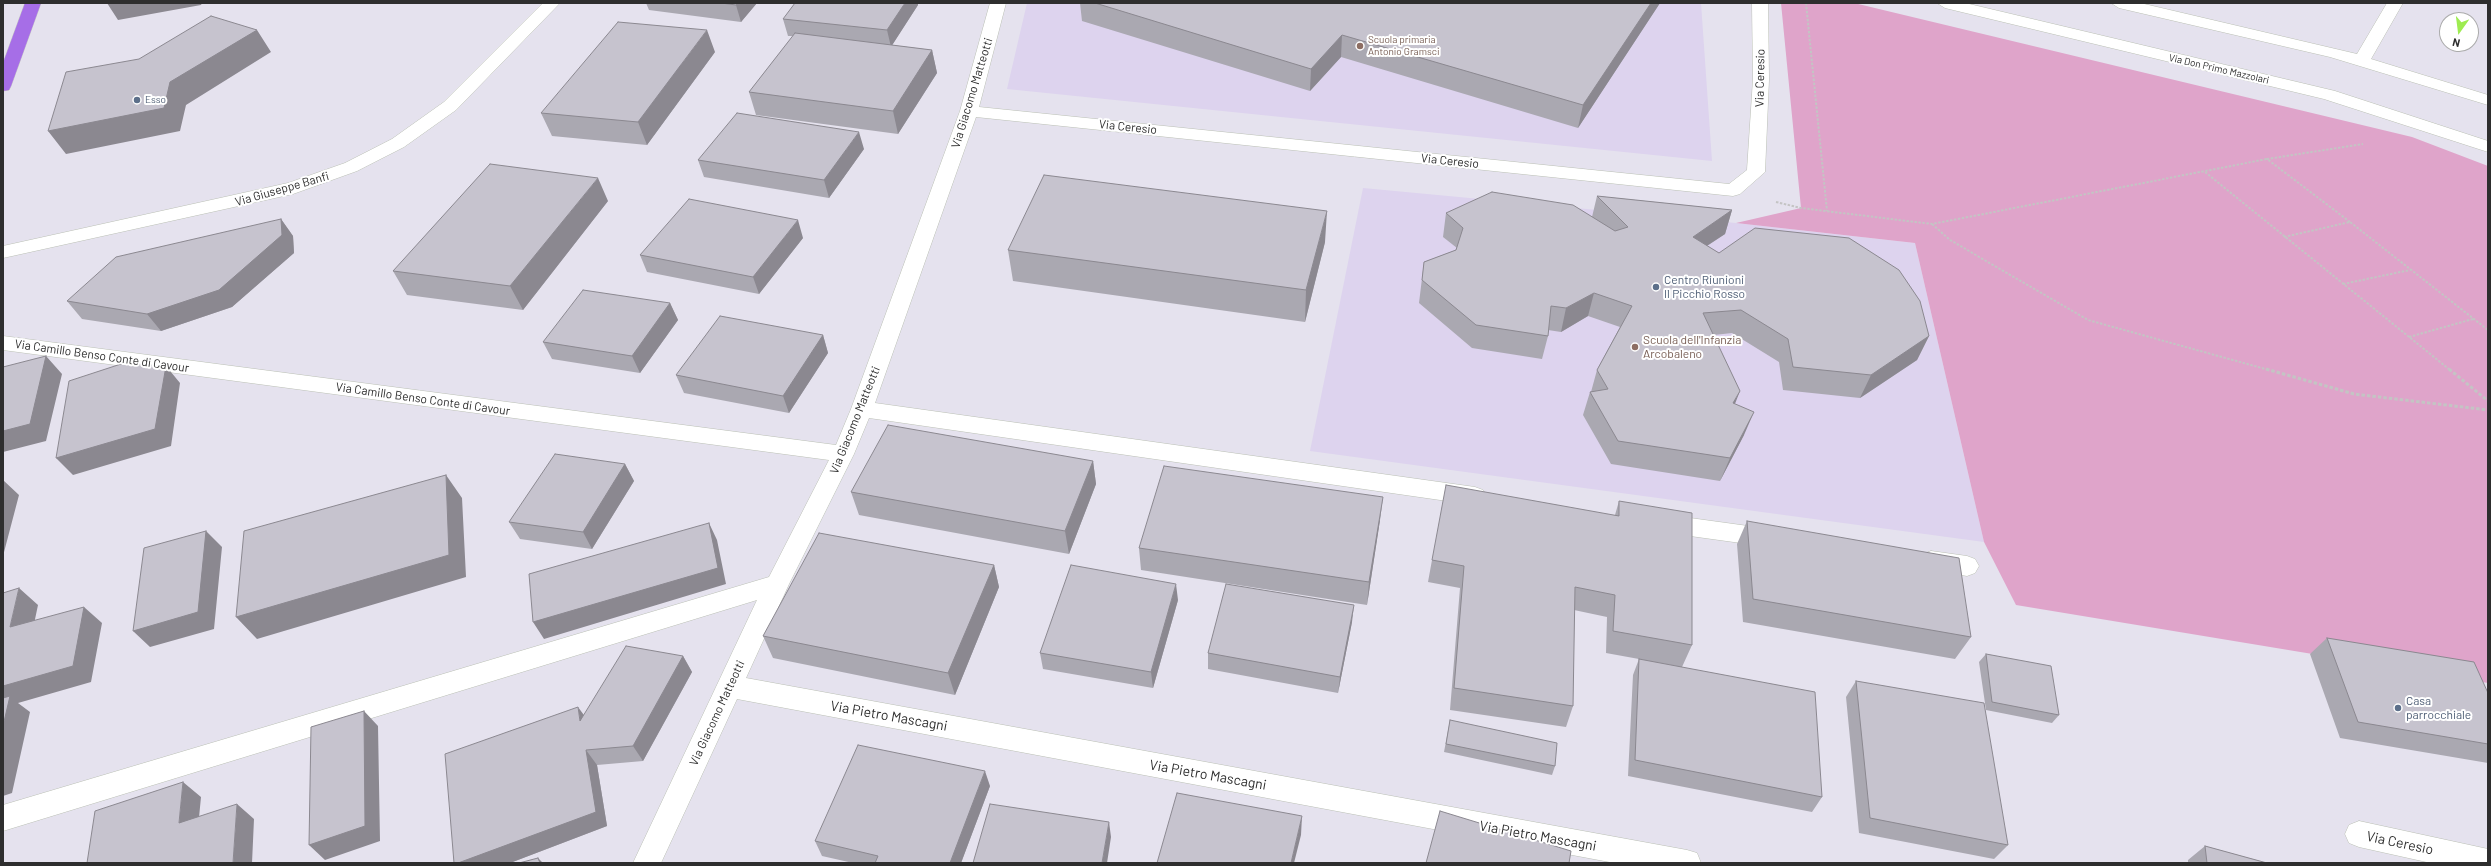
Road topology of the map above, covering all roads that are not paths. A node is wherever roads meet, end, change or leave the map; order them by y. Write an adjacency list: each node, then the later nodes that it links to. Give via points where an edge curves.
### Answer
1 (33, 3): 9 (main road)
2 (552, 3): 13 (street, Via Giuseppe Banfi, via 450,106 398,143 351,167 292,188 186,214)
3 (998, 3): 11 (street, Via Giacomo Matteotti)
4 (1760, 3): 11 (street, Via Ceresio, via 1761,79 1756,172 1733,190)
5 (1945, 3): 12 (street, Via Don Primo Mazzolari, via 2329,95)
6 (2395, 3): 8 (street)
7 (2131, 4): 8 (street)
8 (2361, 61): 10 (street)
9 (3, 86)
10 (2488, 100)
11 (970, 111): 15 (street, Via Giacomo Matteotti)
12 (2488, 147)
13 (3, 252)
14 (3, 343): 16 (street, Via Camillo Benso Conte di Cavour)
15 (862, 409): 16 (street, Via Giacomo Matteotti); 17 (street)
16 (843, 454): 22 (street, Via Giacomo Matteotti)
17 (1493, 499)
18 (1643, 520): 19 (street)
19 (1793, 542)
20 (1912, 558): 21 (street)
21 (1967, 566)
22 (777, 584): 23 (street, Via Giacomo Matteotti); 24 (street)
23 (729, 686): 27 (street, Via Giacomo Matteotti); 28 (street, Via Pietro Mascagni)
24 (3, 818)
25 (2359, 834): 26 (street, Via Ceresio)
26 (2488, 862)
27 (647, 863)
28 (1687, 863)

